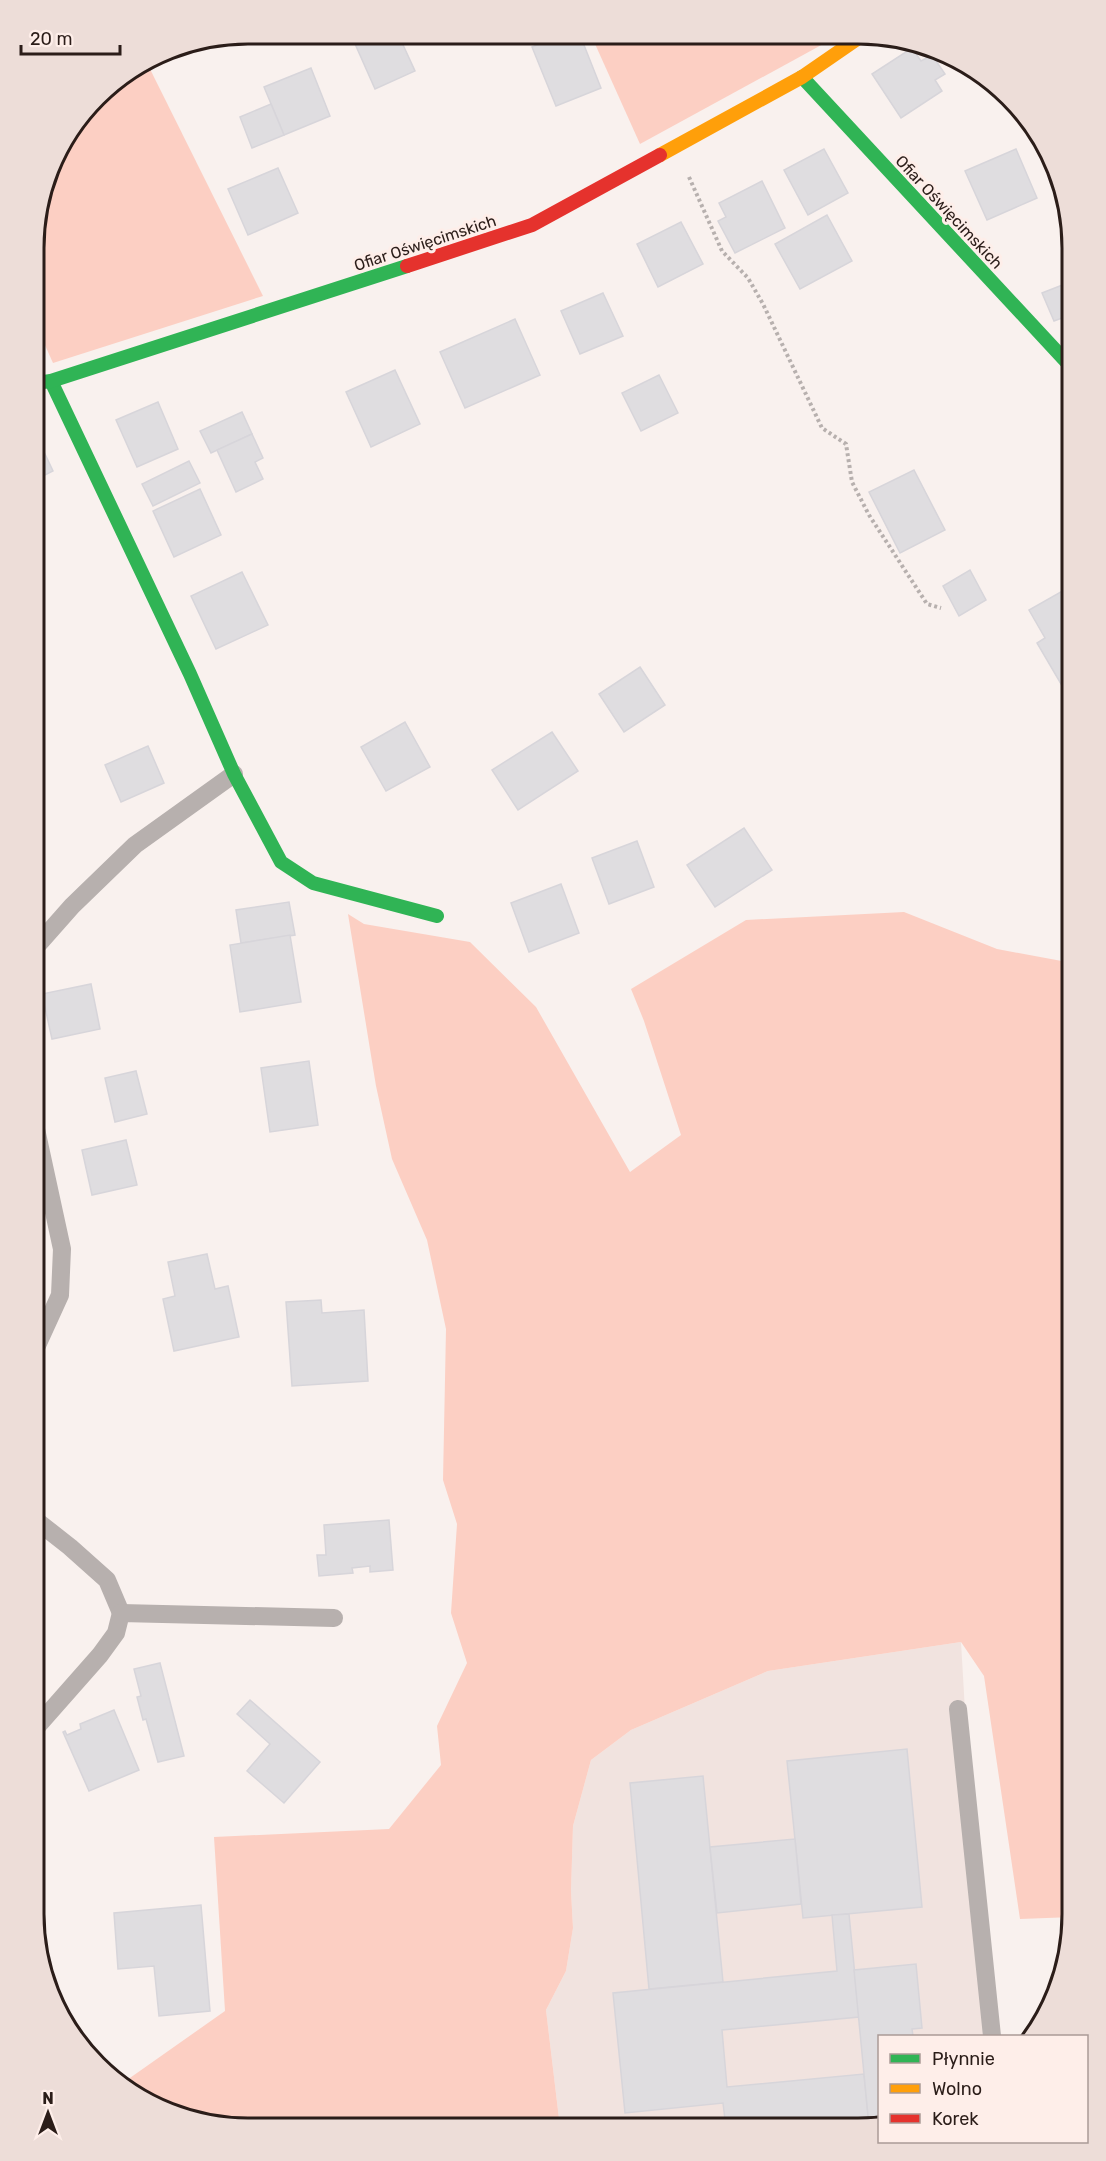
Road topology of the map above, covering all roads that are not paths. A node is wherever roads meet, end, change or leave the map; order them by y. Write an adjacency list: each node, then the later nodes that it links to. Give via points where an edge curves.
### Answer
1 (850, 44): 2 (street, Ofiar Oświęcimskich)
2 (802, 77): 3 (street, Ofiar Oświęcimskich); 4 (street, Ofiar Oświęcimskich, via 532,225)
3 (1062, 357)
4 (51, 381): 5 (street, Ofiar Oświęcimskich); 6 (street)
5 (44, 382)
6 (234, 774): 7 (street, via 281,862 313,883); 8 (lane, via 135,845)
7 (437, 916)
8 (44, 938)
9 (44, 1166): 10 (lane, via 62,1249 60,1295)
10 (44, 1330)
11 (44, 1527): 12 (lane, via 107,1580)
12 (121, 1613): 13 (lane); 15 (lane, via 116,1633 100,1655)
13 (334, 1618)
14 (958, 1709): 16 (lane)
15 (44, 1719)
16 (992, 2035)

